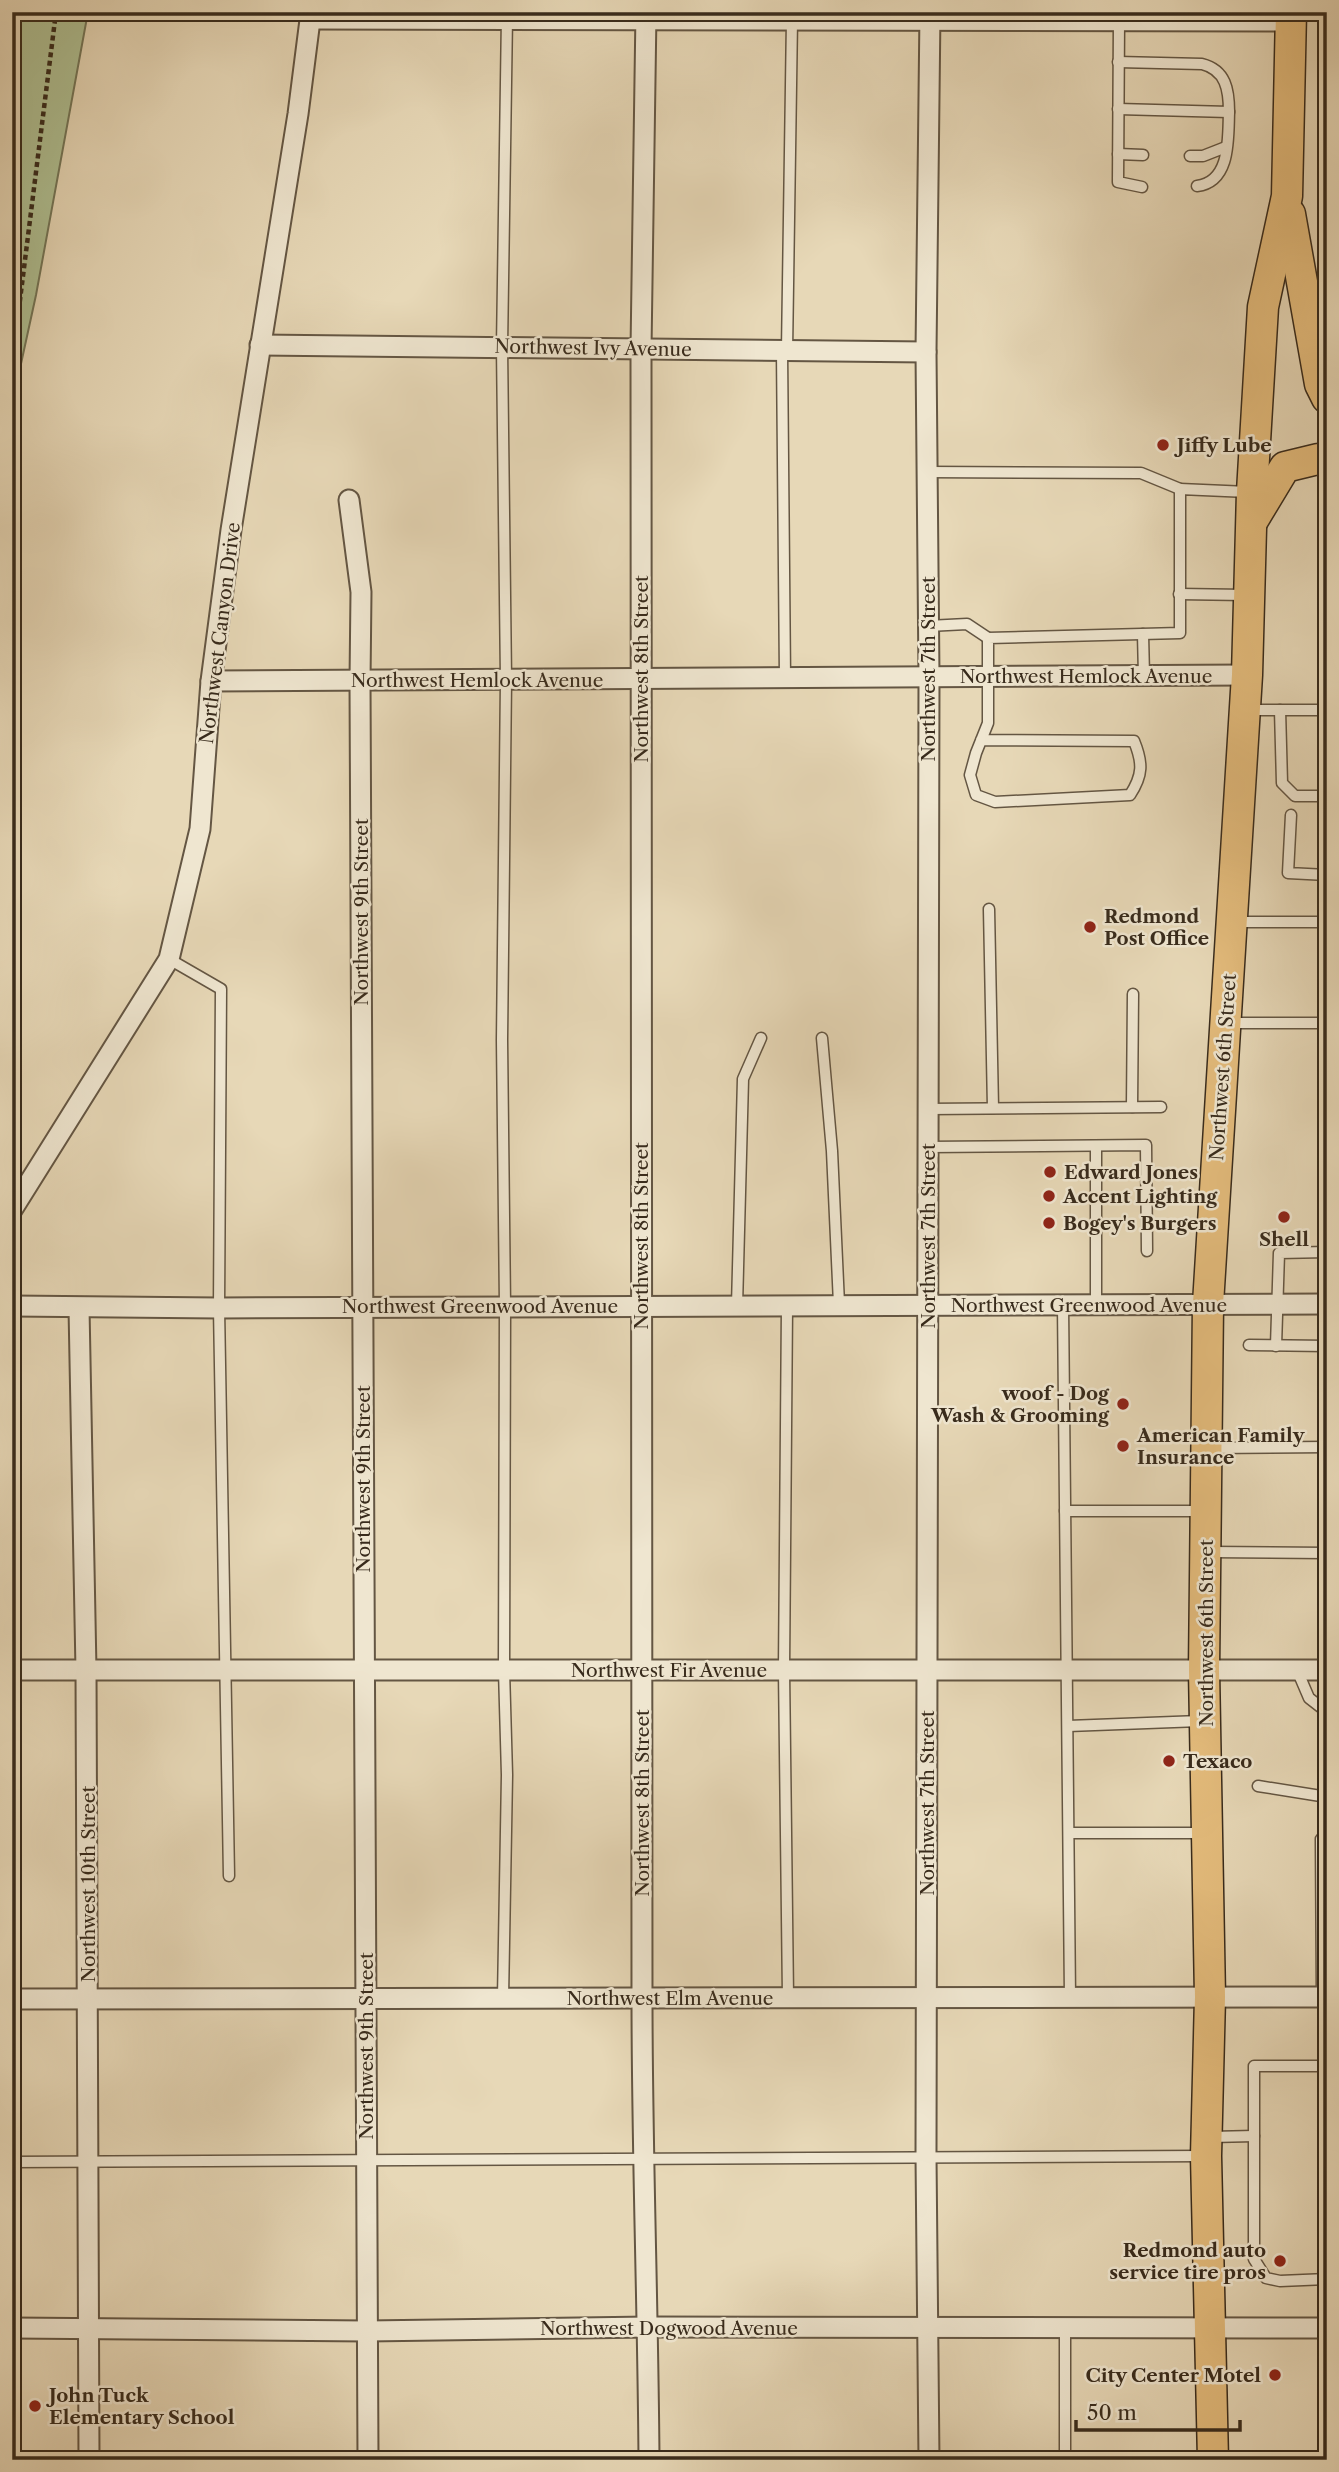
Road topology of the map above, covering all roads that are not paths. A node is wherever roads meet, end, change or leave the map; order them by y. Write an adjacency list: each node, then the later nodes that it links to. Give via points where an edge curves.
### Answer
1 (646, 15): 3 (street); 5 (street); 20 (street, Northwest 8th Street)
2 (311, 16): 3 (street); 18 (street, Northwest Canyon Drive)
3 (507, 16): 19 (lane)
4 (930, 16): 5 (street); 7 (street); 22 (street, Northwest 7th Street)
5 (788, 17): 21 (lane)
6 (1291, 17): 7 (street); 17 (main road, Northwest 6th Street)
7 (1119, 21): 8 (lane)
8 (1118, 62): 9 (lane); 10 (lane, via 1210,66 1226,83)
9 (1118, 108): 10 (lane); 12 (lane)
10 (1229, 112): 11 (lane)
11 (1226, 147): 14 (lane); 15 (lane, via 1225,161 1213,182)
12 (1118, 154): 13 (lane); 16 (lane, via 1118,182)
13 (1143, 155)
14 (1190, 156)
15 (1197, 186)
16 (1142, 187)
17 (1287, 196): 23 (main road, via 1320,384); 27 (main road, Northwest 6th Street, via 1264,307)
18 (260, 345): 19 (street, Northwest Ivy Avenue); 42 (street, Northwest Canyon Drive)
19 (502, 347): 20 (street, Northwest Ivy Avenue); 41 (lane)
20 (642, 349): 21 (street, Northwest Ivy Avenue); 40 (street, Northwest 8th Street)
21 (785, 351): 22 (street, Northwest Ivy Avenue); 39 (lane)
22 (926, 352): 25 (street, Northwest 7th Street)
23 (1327, 398)
24 (1327, 462): 29 (main road, via 1318,459 1285,467)
25 (927, 472): 26 (lane, via 1141,473); 32 (street, Northwest 7th Street)
26 (1180, 489): 27 (lane); 30 (lane)
27 (1252, 492): 29 (main road, Northwest 6th Street)
28 (349, 500): 43 (street, Northwest 9th Street, via 361,592)
29 (1251, 525): 31 (main road, Northwest 6th Street)
30 (1179, 594): 31 (lane); 33 (lane, via 1180,633)
31 (1249, 595): 35 (main road, Northwest 6th Street)
32 (929, 626): 34 (lane, via 967,624); 37 (street, Northwest 7th Street)
33 (1143, 634): 34 (lane); 36 (lane)
34 (988, 638): 38 (lane)
35 (1247, 675): 36 (street, Northwest Hemlock Avenue); 44 (main road, Northwest 6th Street)
36 (1144, 676): 38 (street, Northwest Hemlock Avenue)
37 (929, 677): 38 (street, Northwest Hemlock Avenue); 39 (street, Northwest Hemlock Avenue); 63 (street, Northwest 7th Street)
38 (988, 677): 47 (lane, via 988,723)
39 (785, 678): 40 (street, Northwest Hemlock Avenue)
40 (641, 679): 41 (street, Northwest Hemlock Avenue); 78 (street, Northwest 8th Street)
41 (506, 680): 43 (street, Northwest Hemlock Avenue); 77 (lane)
42 (211, 681): 43 (street, Northwest Hemlock Avenue); 54 (street, Northwest Canyon Drive, via 200,829)
43 (359, 681): 81 (street, Northwest 9th Street)
44 (1245, 710): 45 (lane); 52 (main road, Northwest 6th Street)
45 (1280, 710): 46 (lane); 48 (lane, via 1282,783 1295,796)
46 (1327, 710)
47 (981, 740): 47 (lane, via 970,775 976,795 995,802 1130,795 1138,782 1141,759 1134,741)
48 (1327, 796)
49 (1291, 815): 50 (lane, via 1288,873)
50 (1327, 875)
51 (989, 909): 62 (lane)
52 (1232, 922): 53 (lane); 56 (main road, Northwest 6th Street)
53 (1327, 922)
54 (169, 959): 66 (street, Northwest Canyon Drive); 83 (lane, via 221,989)
55 (1133, 994): 60 (lane)
56 (1226, 1023): 57 (lane); 71 (main road, Northwest 6th Street)
57 (1327, 1023)
58 (761, 1038): 79 (lane, via 743,1080)
59 (822, 1038): 69 (lane)
60 (1132, 1107): 61 (lane); 62 (lane)
61 (1161, 1107)
62 (993, 1108): 63 (lane)
63 (928, 1109): 65 (street, Northwest 7th Street)
64 (1096, 1146): 65 (lane); 67 (lane, via 1146,1145); 70 (lane)
65 (928, 1147): 74 (street, Northwest 7th Street)
66 (12, 1210)
67 (1147, 1251)
68 (1327, 1252): 72 (lane, via 1279,1253)
69 (839, 1304): 74 (street, Northwest Greenwood Avenue); 80 (street, Northwest Greenwood Avenue)
70 (1096, 1304): 71 (street, Northwest Greenwood Avenue); 75 (street, Northwest Greenwood Avenue)
71 (1208, 1304): 72 (street, Northwest Greenwood Avenue); 88 (main road, Northwest 6th Street)
72 (1278, 1304): 73 (street, Northwest Greenwood Avenue); 85 (lane)
73 (1327, 1304)
74 (928, 1305): 75 (street, Northwest Greenwood Avenue); 98 (street, Northwest 7th Street)
75 (1063, 1305): 89 (lane)
76 (12, 1306): 82 (street, Northwest Greenwood Avenue)
77 (505, 1306): 78 (street, Northwest Greenwood Avenue); 81 (street, Northwest Greenwood Avenue); 95 (lane)
78 (642, 1306): 79 (street, Northwest Greenwood Avenue); 96 (street, Northwest 8th Street)
79 (737, 1306): 80 (street, Northwest Greenwood Avenue)
80 (787, 1306): 97 (lane)
81 (363, 1307): 83 (street, Northwest Greenwood Avenue); 104 (street, Northwest 9th Street)
82 (79, 1308): 83 (street, Northwest Greenwood Avenue); 94 (street, Northwest 10th Street)
83 (219, 1308): 103 (lane)
84 (1249, 1345): 85 (lane)
85 (1276, 1346): 86 (lane)
86 (1327, 1346)
87 (1327, 1447): 88 (lane)
88 (1207, 1448): 90 (main road, Northwest 6th Street)
89 (1065, 1511): 90 (lane); 99 (lane)
90 (1206, 1511): 91 (main road, Northwest 6th Street)
91 (1206, 1552): 92 (lane); 100 (main road, Northwest 6th Street)
92 (1327, 1553)
93 (12, 1670): 94 (street, Northwest Fir Avenue)
94 (86, 1670): 103 (street, Northwest Fir Avenue); 123 (street, Northwest 10th Street)
95 (504, 1670): 96 (street, Northwest Fir Avenue); 104 (street, Northwest Fir Avenue); 120 (lane)
96 (642, 1670): 97 (street, Northwest Fir Avenue); 121 (street, Northwest 8th Street)
97 (784, 1670): 98 (street, Northwest Fir Avenue); 114 (lane)
98 (927, 1670): 99 (street, Northwest Fir Avenue); 115 (street, Northwest 7th Street)
99 (1067, 1670): 100 (street, Northwest Fir Avenue); 107 (lane)
100 (1204, 1670): 101 (street, Northwest Fir Avenue); 106 (main road, Northwest 6th Street)
101 (1297, 1670): 102 (street, Northwest Fir Avenue); 105 (lane, via 1309,1698)
102 (1327, 1670)
103 (225, 1671): 104 (street, Northwest Fir Avenue); 113 (lane)
104 (364, 1671): 119 (street, Northwest 9th Street)
105 (1327, 1712)
106 (1205, 1721): 107 (lane); 111 (main road, Northwest 6th Street)
107 (1068, 1726): 110 (lane)
108 (1258, 1786): 109 (lane)
109 (1327, 1797)
110 (1069, 1833): 111 (lane); 116 (lane)
111 (1207, 1833): 117 (main road, Northwest 6th Street)
112 (1321, 1839): 118 (lane)
113 (229, 1875)
114 (788, 1997): 115 (street, Northwest Elm Avenue); 121 (street, Northwest Elm Avenue)
115 (927, 1997): 116 (street, Northwest Elm Avenue); 127 (street, Northwest 7th Street)
116 (1070, 1997): 117 (street, Northwest Elm Avenue)
117 (1210, 1997): 118 (street, Northwest Elm Avenue); 126 (main road, Northwest 6th Street)
118 (1324, 1997)
119 (366, 1998): 120 (street, Northwest Elm Avenue); 123 (street, Northwest Elm Avenue); 129 (street, Northwest 9th Street)
120 (503, 1998): 121 (street, Northwest Elm Avenue)
121 (642, 1998): 128 (street, Northwest 8th Street)
122 (12, 1999): 123 (street, Northwest Elm Avenue)
123 (89, 1999): 130 (street, Northwest 10th Street)
124 (1327, 2066): 125 (lane, via 1254,2066)
125 (1254, 2136): 126 (lane); 132 (lane, via 1254,2259 1266,2278)
126 (1206, 2146): 127 (lane); 138 (main road, Northwest 6th Street)
127 (926, 2156): 128 (lane); 136 (street, Northwest 7th Street)
128 (642, 2158): 129 (lane); 133 (street, Northwest 8th Street)
129 (366, 2160): 130 (lane); 140 (street, Northwest 9th Street)
130 (87, 2161): 131 (lane); 135 (street, Northwest 10th Street)
131 (12, 2162)
132 (1327, 2279)
133 (649, 2327): 136 (street, Northwest Dogwood Avenue); 140 (street, Northwest Dogwood Avenue); 143 (street, Northwest 8th Street)
134 (12, 2328): 135 (street, Northwest Dogwood Avenue)
135 (89, 2328): 140 (street, Northwest Dogwood Avenue); 141 (street, Northwest 10th Street)
136 (929, 2328): 137 (street, Northwest Dogwood Avenue); 144 (street, Northwest 7th Street)
137 (1065, 2328): 138 (street, Northwest Dogwood Avenue); 145 (lane)
138 (1210, 2328): 139 (street, Northwest Dogwood Avenue); 146 (main road, Northwest 6th Street)
139 (1327, 2328)
140 (367, 2331): 142 (street, Northwest 9th Street)
141 (89, 2460)
142 (368, 2460)
143 (649, 2460)
144 (929, 2460)
145 (1065, 2460)
146 (1213, 2460)

